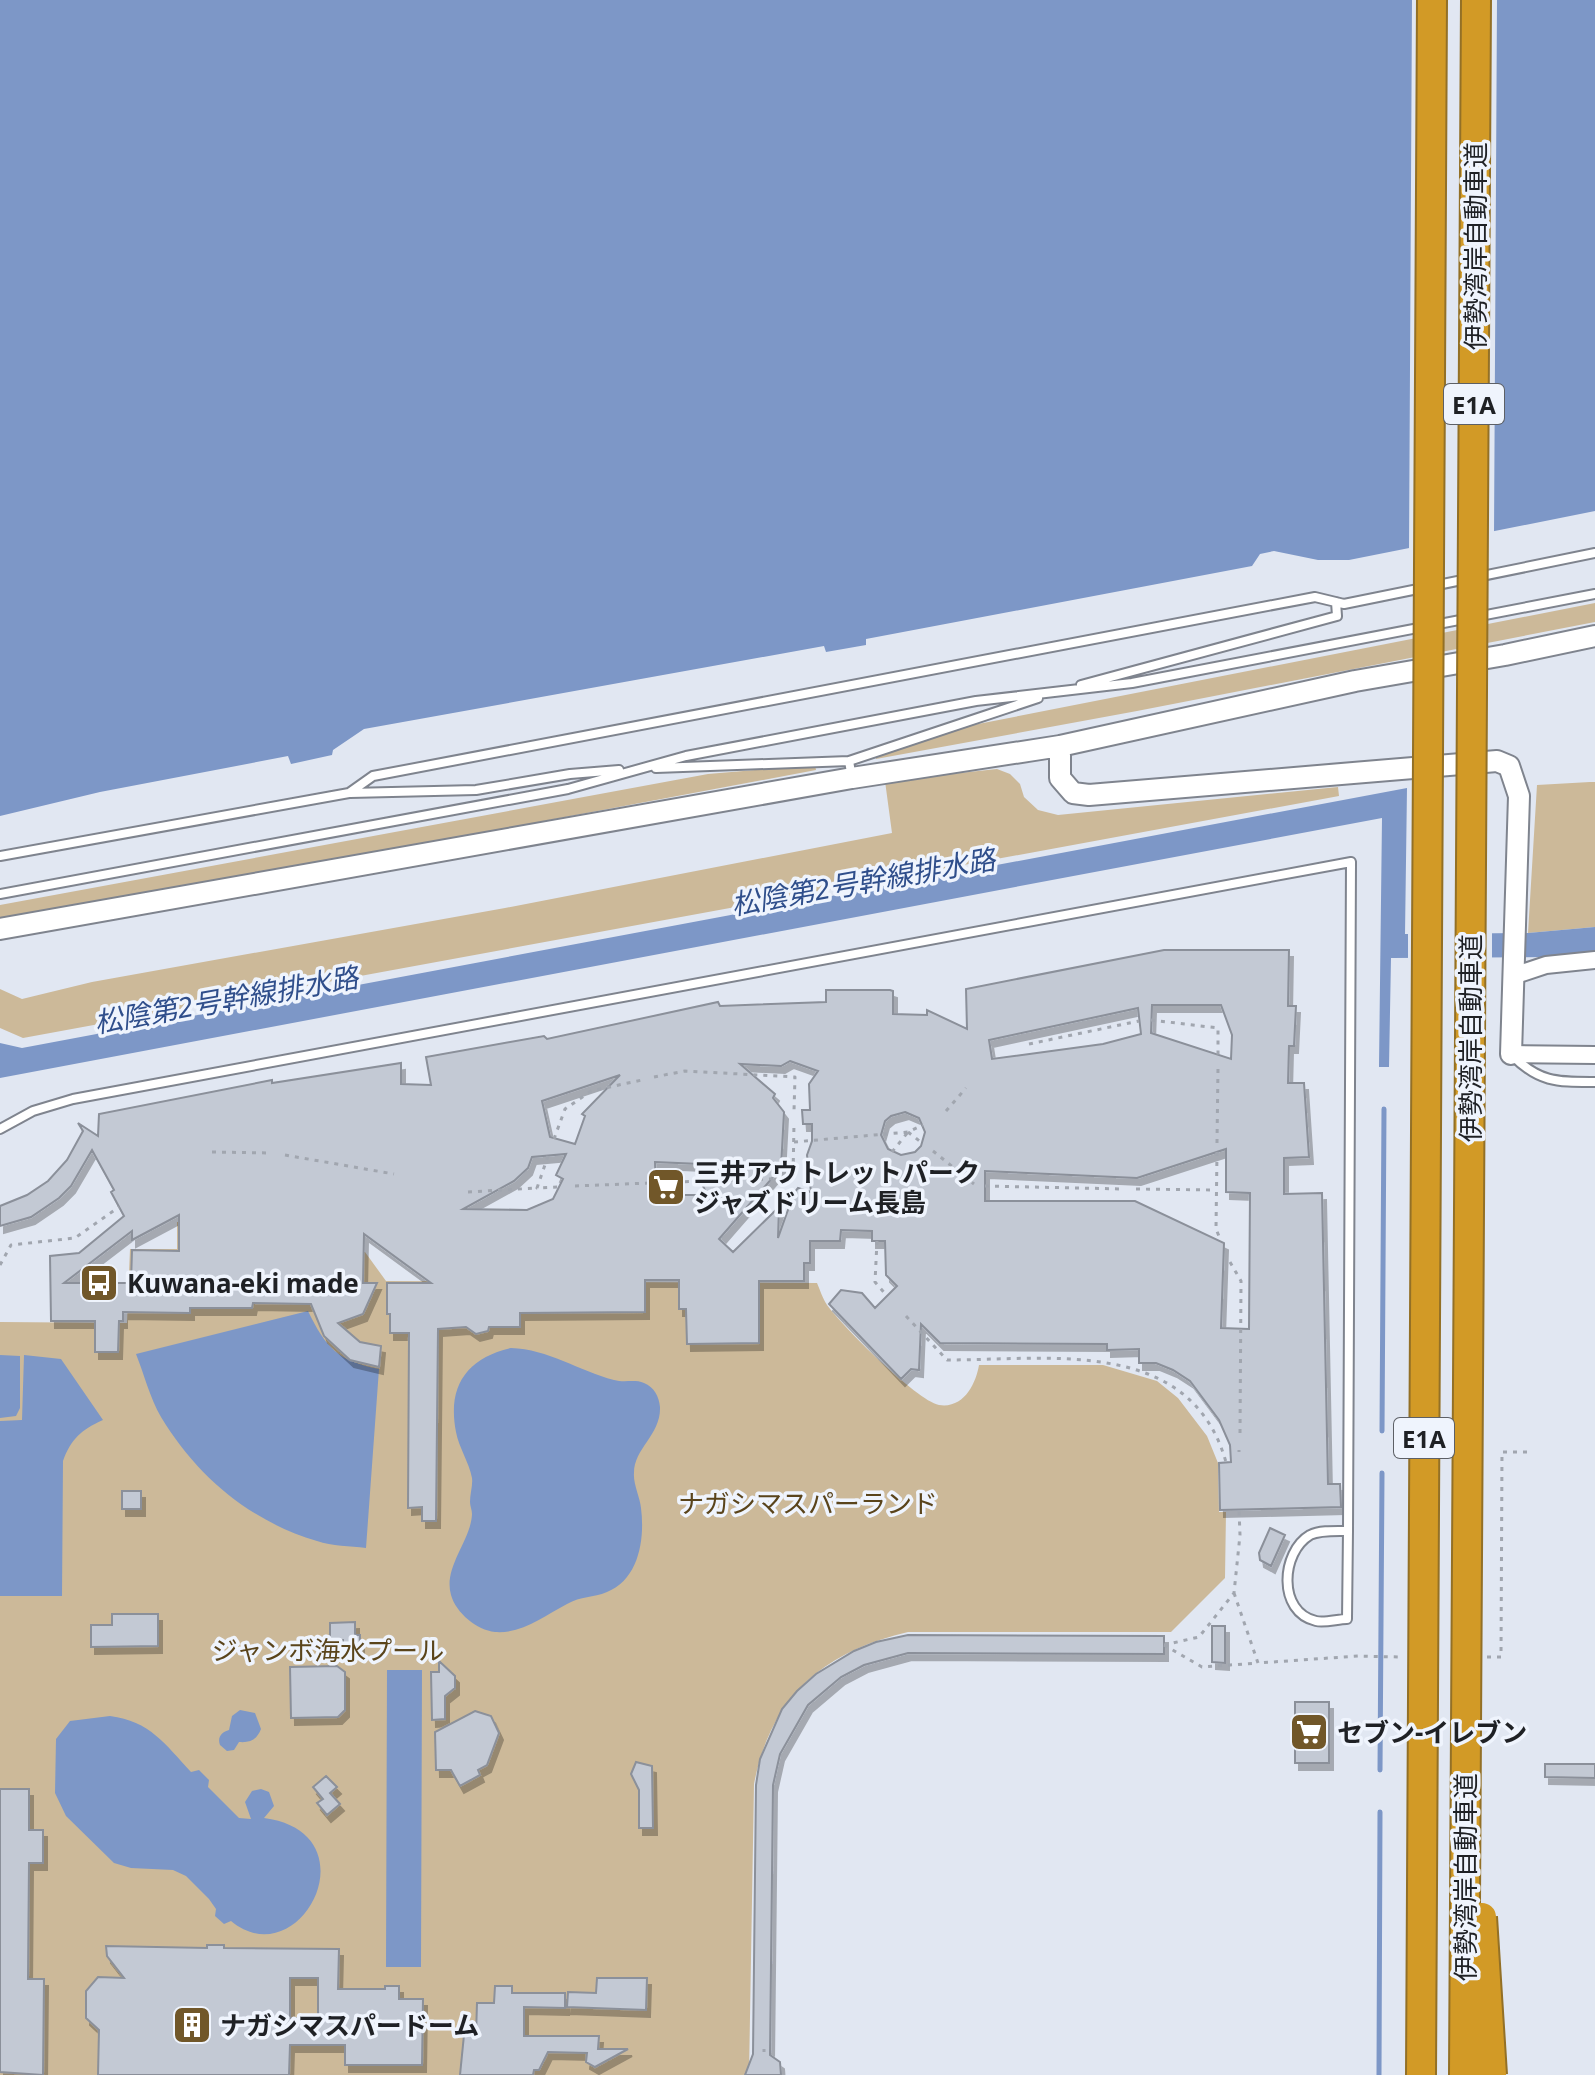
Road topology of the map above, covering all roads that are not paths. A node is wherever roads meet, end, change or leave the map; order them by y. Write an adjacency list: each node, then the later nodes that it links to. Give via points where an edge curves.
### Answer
1 (1432, 0): 23 (highway, 伊勢湾岸自動車道 / E1A, bridge)
2 (1476, 0): 22 (highway, 伊勢湾岸自動車道 / E1A, bridge)
3 (1595, 553): 5 (lane)
4 (1595, 594): 7 (lane, via 1147,681)
5 (1336, 602): 7 (lane, via 1337,616); 11 (lane, via 1315,597 373,776)
6 (1595, 636): 8 (street, via 1355,681)
7 (1060, 691): 9 (lane, via 976,701); 10 (lane)
8 (1060, 746): 10 (street); 16 (street, via 1060,778 1073,793 1089,795 1497,761 1509,766 1519,796)
9 (640, 769): 10 (lane); 11 (lane, via 476,790); 13 (lane, via 568,789)
10 (850, 770): 14 (street)
11 (349, 793): 12 (lane)
12 (0, 856)
13 (0, 894)
14 (0, 929)
15 (1595, 960): 16 (street)
16 (1513, 970): 17 (street)
17 (1511, 1054): 18 (street); 19 (lane, via 1528,1071 1553,1082)
18 (1595, 1055)
19 (1595, 1082)
20 (0, 1129): 21 (lane, via 33,1111 73,1099 1351,862)
21 (1348, 1531): 21 (lane, via 1347,1619 1316,1621 1296,1610 1287,1590 1290,1563 1298,1543 1314,1533)
22 (1466, 1633): 24 (highway, 伊勢湾岸自動車道 / E1A, bridge); 25 (highway, bridge)
23 (1421, 2075)
24 (1464, 2075)
25 (1492, 2075)

